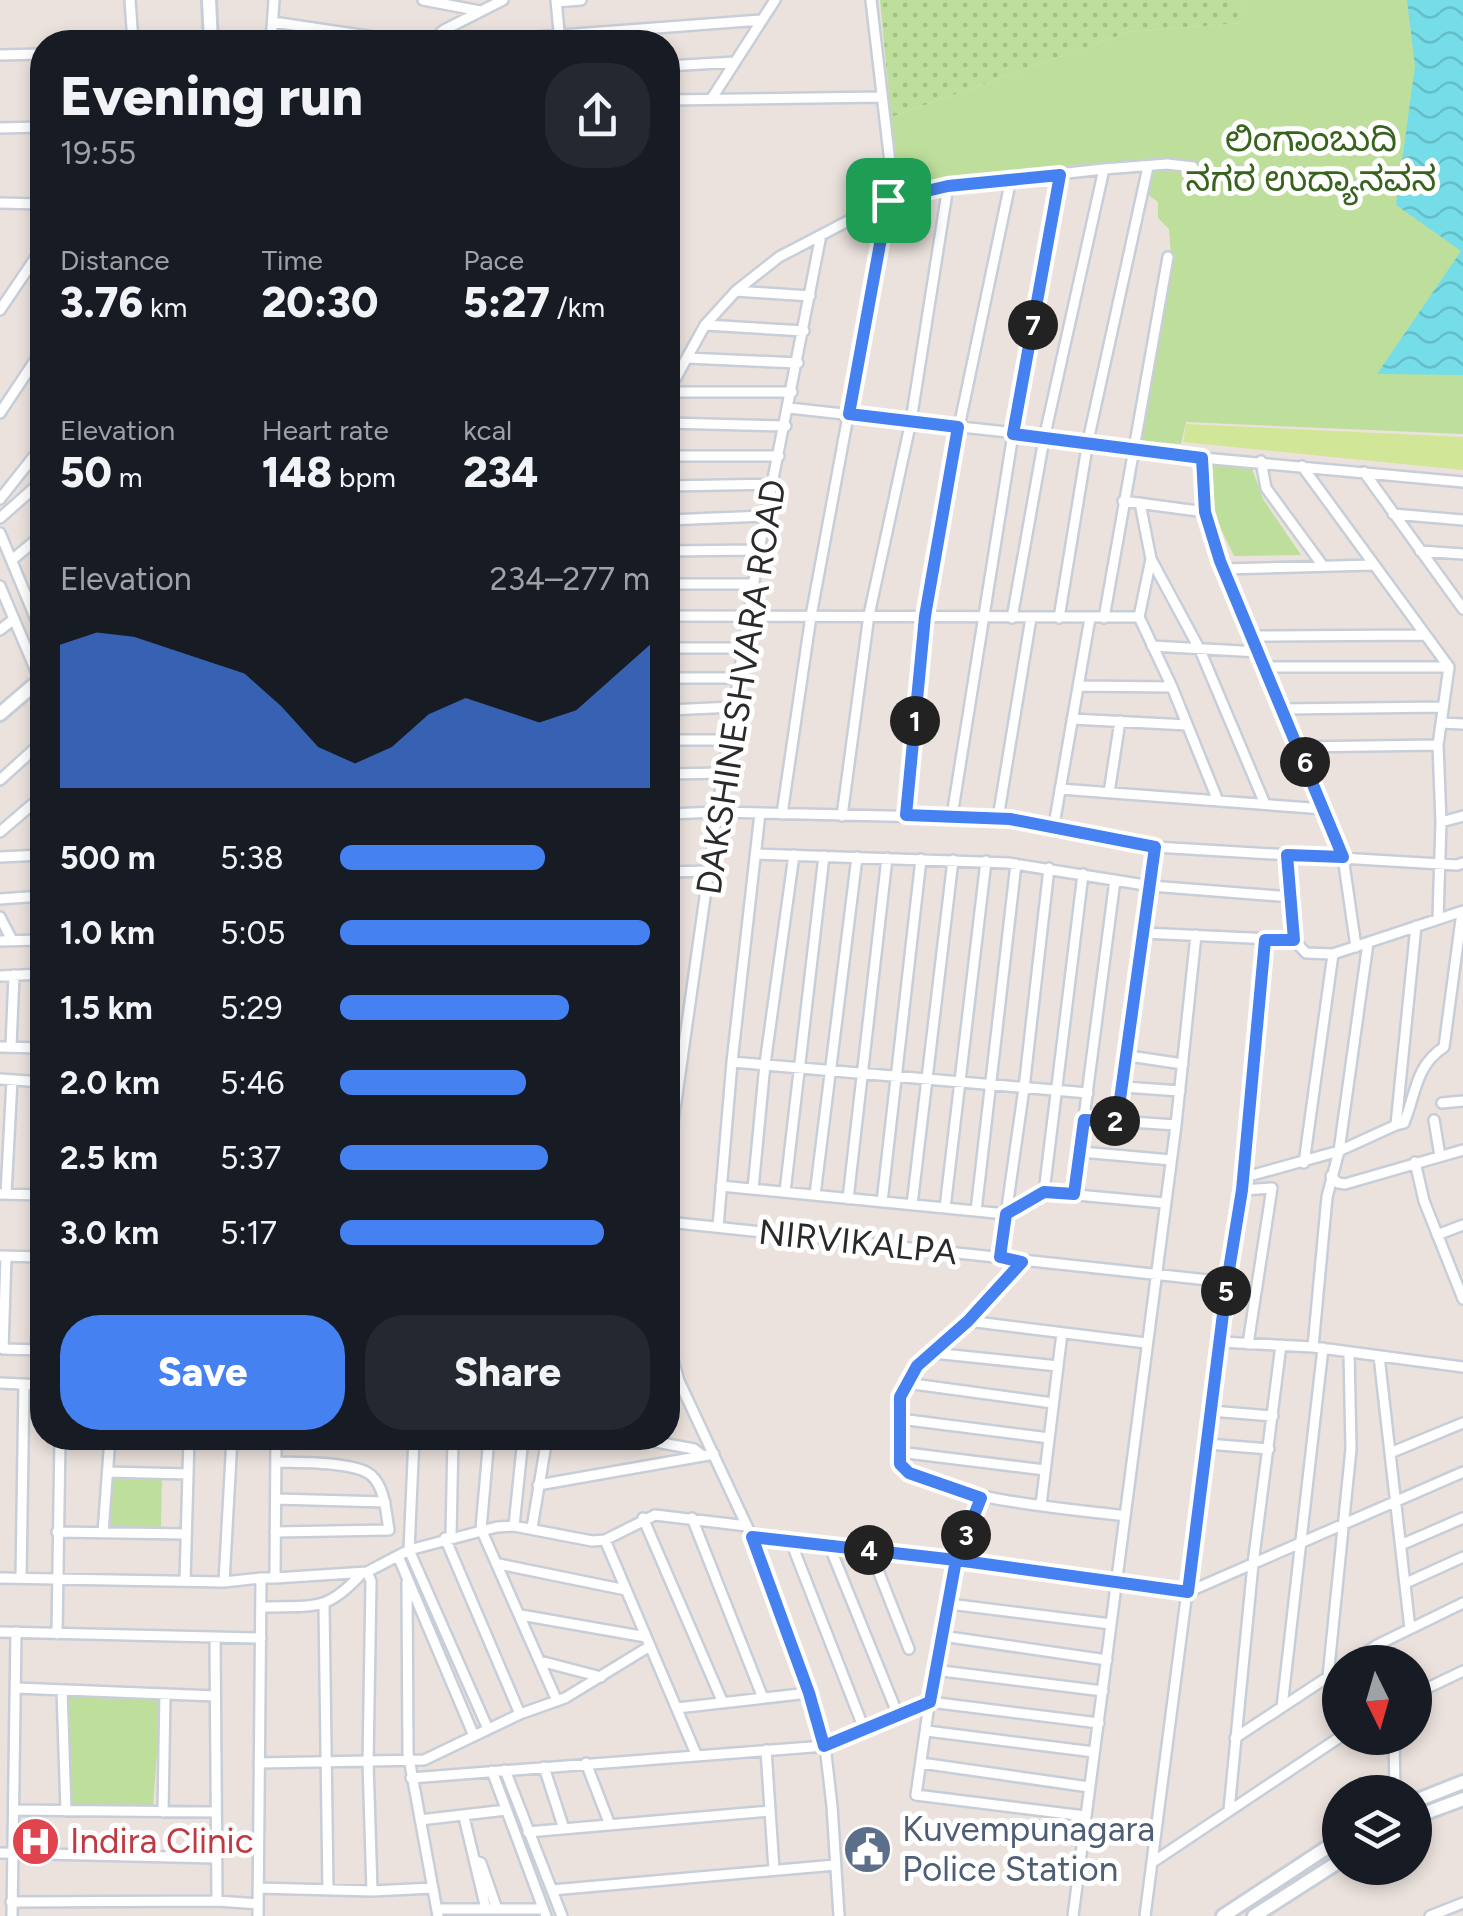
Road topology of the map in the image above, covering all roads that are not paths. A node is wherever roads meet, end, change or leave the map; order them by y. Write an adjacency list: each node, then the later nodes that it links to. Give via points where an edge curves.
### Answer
1 (130, 0): 13 (street)
2 (209, 0): 14 (main road)
3 (274, 0): 12 (street)
4 (423, 0): 10 (street)
5 (503, 0): 10 (street)
6 (581, 0): 9 (street)
7 (774, 0): 11 (street)
8 (871, 0): 24 (street)
9 (556, 1): 18 (street)
10 (483, 12): 17 (street)
11 (762, 20): 19 (street); 22 (street)
12 (273, 22): 15 (street); 16 (street)
13 (132, 30)
14 (210, 30)
15 (272, 30)
16 (327, 30)
17 (444, 30)
18 (559, 30)
19 (661, 30)
20 (30, 54): 21 (street)
21 (0, 55)
22 (735, 62): 23 (street); 25 (street)
23 (680, 65)
24 (881, 97): 25 (street); 35 (street)
25 (712, 98): 26 (street)
26 (680, 99)
27 (30, 127): 28 (street)
28 (0, 128)
29 (1155, 166): 30 (street); 31 (street); 61 (street)
30 (1193, 167)
31 (1104, 169): 32 (street); 60 (street)
32 (1060, 175): 33 (street); 59 (street)
33 (1011, 180): 34 (street); 58 (street)
34 (948, 186): 35 (street); 55 (street)
35 (891, 198): 38 (street); 54 (street)
36 (30, 205): 37 (street)
37 (2, 206)
38 (822, 235): 41 (street, via 779,257); 42 (street, DAKSHINESHVARA ROAD)
39 (1168, 257): 62 (street)
40 (30, 266): 43 (street)
41 (736, 291): 42 (street); 44 (street)
42 (810, 296): 45 (street, DAKSHINESHVARA ROAD)
43 (0, 310)
44 (705, 325): 45 (street); 46 (street)
45 (804, 331): 47 (street, DAKSHINESHVARA ROAD)
46 (687, 358): 47 (street); 49 (street)
47 (798, 362): 51 (street, DAKSHINESHVARA ROAD)
48 (30, 368): 53 (street)
49 (680, 371)
50 (680, 392): 51 (street)
51 (792, 392): 52 (street, DAKSHINESHVARA ROAD)
52 (789, 408): 54 (street); 57 (street, DAKSHINESHVARA ROAD)
53 (0, 414)
54 (849, 414): 55 (street); 104 (street)
55 (910, 422): 58 (street); 101 (street)
56 (680, 423): 57 (street)
57 (786, 426): 64 (street, DAKSHINESHVARA ROAD)
58 (958, 427): 59 (street); 105 (street)
59 (1013, 434): 60 (street); 108 (street)
60 (1044, 438): 61 (street); 109 (street)
61 (1088, 441): 62 (street); 111 (street)
62 (1131, 448): 65 (street); 75 (street)
63 (680, 456): 64 (street)
64 (779, 456): 71 (street, DAKSHINESHVARA ROAD)
65 (1202, 458): 67 (street); 77 (street)
66 (30, 461): 74 (street)
67 (1261, 462): 68 (street); 92 (street, via 1266,488)
68 (1302, 466): 69 (street); 91 (street)
69 (1364, 472): 70 (street); 78 (street)
70 (1463, 482)
71 (774, 484): 72 (street); 79 (street, DAKSHINESHVARA ROAD)
72 (680, 486)
73 (30, 492): 80 (street)
74 (0, 500)
75 (1123, 501): 76 (street); 113 (street)
76 (1140, 503): 77 (street); 90 (street)
77 (1205, 512): 93 (street)
78 (1393, 514): 82 (street); 87 (street)
79 (766, 516): 81 (street); 85 (street, DAKSHINESHVARA ROAD)
80 (0, 518)
81 (680, 520)
82 (1463, 520)
83 (0, 533): 89 (street)
84 (30, 545): 89 (street)
85 (759, 550): 86 (street); 95 (street, DAKSHINESHVARA ROAD)
86 (680, 551)
87 (1420, 551): 88 (street); 97 (street)
88 (1463, 554)
89 (13, 559): 99 (street)
90 (1151, 559): 106 (street); 120 (street)
91 (1372, 565): 92 (street); 115 (street)
92 (1324, 566): 93 (street)
93 (1224, 569): 116 (street)
94 (680, 584): 95 (street)
95 (754, 584): 103 (street, DAKSHINESHVARA ROAD)
96 (0, 586): 107 (street)
97 (1448, 590): 98 (street); 100 (street)
98 (1463, 591)
99 (30, 603)
100 (1463, 610)
101 (870, 615): 104 (street); 105 (street); 159 (street)
102 (680, 616): 103 (street)
103 (747, 616): 104 (street); 119 (street, DAKSHINESHVARA ROAD)
104 (811, 616): 157 (street)
105 (925, 616): 108 (street); 158 (street)
106 (1139, 617): 113 (street); 117 (street)
107 (14, 618): 114 (street); 122 (street)
108 (984, 618): 109 (street); 160 (street)
109 (1012, 618): 110 (street)
110 (1031, 618): 111 (street); 162 (street)
111 (1059, 618): 112 (street)
112 (1090, 618): 113 (street); 127 (street)
113 (1104, 618)
114 (0, 630)
115 (1424, 635): 116 (street); 124 (street)
116 (1252, 636): 121 (street)
117 (1152, 646): 120 (street); 128 (street)
118 (680, 648): 119 (street)
119 (743, 648): 126 (street, DAKSHINESHVARA ROAD)
120 (1200, 650): 121 (street); 151 (street)
121 (1259, 652): 123 (street)
122 (30, 654)
123 (1265, 667): 124 (street); 133 (street)
124 (1449, 667): 131 (street)
125 (680, 678): 126 (street)
126 (738, 678): 130 (street, DAKSHINESHVARA ROAD)
127 (1078, 686): 128 (street); 135 (street)
128 (1172, 687): 138 (street)
129 (30, 690): 134 (main road)
130 (734, 707): 132 (street); 141 (street, DAKSHINESHVARA ROAD)
131 (1443, 707): 133 (street); 137 (street)
132 (680, 709)
133 (1283, 709): 142 (street)
134 (0, 714)
135 (1072, 719): 136 (street); 148 (street)
136 (1120, 721): 138 (street); 149 (street)
137 (1441, 723): 139 (street); 143 (street)
138 (1187, 724): 150 (street)
139 (1463, 724)
140 (680, 740): 141 (street)
141 (728, 740): 145 (street, DAKSHINESHVARA ROAD)
142 (1298, 746): 143 (street); 153 (street)
143 (1438, 746): 163 (street)
144 (30, 753): 147 (street)
145 (724, 772): 146 (street); 154 (street, DAKSHINESHVARA ROAD)
146 (680, 774)
147 (0, 780)
148 (1060, 789): 149 (street); 164 (street)
149 (1110, 793): 150 (street)
150 (1218, 801): 151 (street)
151 (1265, 804): 153 (street)
152 (30, 806): 165 (street)
153 (1324, 809): 174 (street)
154 (717, 812): 155 (street); 156 (street); 183 (street, DAKSHINESHVARA ROAD)
155 (760, 813): 157 (street); 167 (street)
156 (680, 814)
157 (782, 814): 159 (street)
158 (906, 815): 159 (street); 160 (street)
159 (842, 816)
160 (952, 816): 162 (street)
161 (1463, 816): 163 (street)
162 (998, 818): 164 (street)
163 (1442, 822): 179 (street)
164 (1054, 825): 166 (street)
165 (0, 832)
166 (1155, 847): 169 (street); 187 (street)
167 (756, 854): 168 (street); 211 (street)
168 (794, 855): 171 (street); 212 (street)
169 (1287, 855): 174 (street); 188 (street)
170 (30, 856): 172 (street)
171 (824, 856): 173 (street); 214 (street)
172 (0, 857)
173 (857, 857): 175 (street); 216 (street)
174 (1343, 857): 179 (street); 203 (street)
175 (887, 858): 176 (street); 217 (street)
176 (921, 858): 177 (street); 218 (street)
177 (953, 860): 178 (street); 219 (street)
178 (986, 862): 181 (street); 222 (street)
179 (1440, 863): 180 (street); 193 (street)
180 (1463, 863)
181 (1016, 864): 182 (street); 224 (street)
182 (1049, 868): 185 (street); 226 (street)
183 (708, 871): 184 (street); 215 (street, DAKSHINESHVARA ROAD)
184 (680, 872)
185 (1083, 874): 186 (street); 227 (street)
186 (1115, 880): 187 (street); 229 (street)
187 (1150, 886): 188 (street); 195 (street)
188 (1291, 896): 201 (street)
189 (30, 897): 190 (street)
190 (0, 898)
191 (1462, 912): 193 (street); 205 (street)
192 (0, 917): 198 (street)
193 (1438, 918): 194 (street)
194 (1416, 926): 202 (street); 235 (street)
195 (1143, 934): 196 (street); 210 (street)
196 (1196, 935): 200 (street); 213 (street)
197 (0, 940): 198 (street)
198 (12, 940): 199 (street)
199 (30, 940)
200 (1265, 940): 201 (street); 245 (street)
201 (1294, 940): 204 (street, via 1306,953)
202 (1368, 943): 203 (street); 239 (street)
203 (1356, 946): 204 (street)
204 (1334, 954): 243 (street)
205 (1459, 965): 235 (street, via 1444,1047 1422,1069 1404,1123)
206 (30, 974): 207 (street)
207 (14, 975): 208 (street); 209 (street)
208 (0, 976)
209 (6, 1047)
210 (1128, 1056): 213 (street); 225 (street)
211 (732, 1062): 212 (street); 246 (street)
212 (764, 1064): 214 (street); 247 (street)
213 (1183, 1064): 228 (street)
214 (800, 1066): 216 (street); 248 (street)
215 (680, 1067)
216 (831, 1069): 217 (street); 253 (street)
217 (861, 1072): 218 (street); 254 (street)
218 (894, 1075): 219 (street); 255 (street)
219 (928, 1078): 222 (street); 257 (street)
220 (0, 1079): 221 (street)
221 (12, 1080): 223 (street); 250 (street)
222 (960, 1080): 224 (street); 258 (street)
223 (30, 1081)
224 (990, 1082): 226 (street); 259 (street)
225 (1124, 1087): 228 (street); 234 (street)
226 (1024, 1088): 227 (street); 260 (street)
227 (1055, 1090): 229 (street); 249 (street)
228 (1180, 1091): 236 (street)
229 (1088, 1093): 232 (street)
230 (1463, 1101): 231 (street)
231 (1442, 1103)
232 (1084, 1120): 234 (street); 238 (street)
233 (1434, 1120): 240 (street)
234 (1117, 1121): 236 (street)
235 (1396, 1124): 239 (street)
236 (1176, 1126): 241 (street)
237 (1463, 1150): 240 (street)
238 (1081, 1152): 241 (street); 251 (street)
239 (1339, 1152): 243 (street); 244 (street)
240 (1440, 1156): 242 (street)
241 (1171, 1160): 256 (street)
242 (1415, 1162): 244 (street, via 1345,1184); 264 (street)
243 (1304, 1163): 245 (street)
244 (1331, 1176): 278 (street)
245 (1242, 1184): 270 (street); 276 (street, via 1272,1188)
246 (721, 1186): 247 (street); 263 (street)
247 (753, 1189): 248 (street)
248 (786, 1192): 253 (street)
249 (1044, 1192): 251 (street); 260 (street)
250 (3, 1194): 252 (street)
251 (1074, 1194): 256 (street)
252 (30, 1195)
253 (815, 1196): 254 (street)
254 (848, 1199): 255 (street)
255 (882, 1202): 257 (street)
256 (1164, 1203): 269 (street)
257 (912, 1205): 258 (street)
258 (945, 1208): 259 (street)
259 (976, 1212): 260 (street)
260 (1006, 1214): 267 (street)
261 (680, 1223): 263 (street, NIRVIKALPA)
262 (1463, 1225): 264 (street)
263 (718, 1227): 267 (street, NIRVIKALPA)
264 (1437, 1236): 271 (street)
265 (3, 1256): 266 (street); 279 (street, via 3,1349)
266 (30, 1257)
267 (1000, 1257): 268 (street, NIRVIKALPA)
268 (1022, 1262): 269 (street, NIRVIKALPA); 272 (street)
269 (1154, 1274): 270 (street, NIRVIKALPA); 275 (street)
270 (1227, 1282): 274 (street)
271 (1463, 1298)
272 (968, 1321): 273 (street); 281 (street)
273 (1062, 1333): 275 (street); 283 (street)
274 (1220, 1342): 276 (street); 291 (street)
275 (1146, 1343): 323 (street)
276 (1248, 1344): 277 (street)
277 (1281, 1345): 278 (street); 292 (street)
278 (1318, 1348): 280 (street); 340 (street)
279 (30, 1350)
280 (1350, 1352): 282 (street); 327 (street)
281 (933, 1353): 283 (street); 289 (street)
282 (1379, 1356): 284 (street); 310 (street)
283 (1058, 1366): 290 (street)
284 (1463, 1367)
285 (0, 1383): 286 (street)
286 (24, 1384): 287 (street); 352 (street)
287 (30, 1384)
288 (680, 1384): 311 (street)
289 (906, 1384): 290 (street); 293 (street)
290 (1053, 1404): 295 (street)
291 (1211, 1410): 292 (street); 296 (street)
292 (1272, 1416): 298 (street)
293 (900, 1419): 295 (street); 309 (street)
294 (1463, 1423): 310 (street)
295 (1049, 1438): 313 (street)
296 (1207, 1444): 298 (street); 362 (street)
297 (680, 1446): 311 (street)
298 (1268, 1449): 349 (street)
299 (60, 1450): 332 (street)
300 (109, 1450): 314 (street)
301 (188, 1450): 316 (street)
302 (231, 1450): 358 (street)
303 (276, 1450): 312 (street)
304 (413, 1450): 343 (street)
305 (452, 1450): 336 (street)
306 (488, 1450): 331 (street)
307 (522, 1450): 328 (street)
308 (545, 1450): 317 (street)
309 (899, 1452): 313 (street); 319 (street, via 909,1473)
310 (1390, 1454): 321 (street)
311 (708, 1455): 317 (street); 329 (street)
312 (276, 1462): 318 (street); 320 (street, via 358,1468 374,1476)
313 (1045, 1470): 322 (street)
314 (108, 1472): 316 (street); 334 (street)
315 (1463, 1472): 321 (street)
316 (188, 1474): 335 (street)
317 (538, 1485): 330 (street)
318 (276, 1498): 320 (street); 333 (street)
319 (981, 1498): 322 (street); 347 (street)
320 (384, 1502): 333 (street, via 389,1530)
321 (1396, 1502): 327 (street); 341 (street)
322 (1041, 1505): 323 (street)
323 (1124, 1516): 357 (street)
324 (643, 1518): 325 (street); 338 (street); 396 (street)
325 (692, 1518): 329 (street); 393 (street)
326 (1463, 1518): 341 (street)
327 (1345, 1523): 340 (street); 377 (street)
328 (514, 1526): 330 (street); 331 (street)
329 (746, 1526): 337 (street)
330 (532, 1528): 338 (street)
331 (481, 1529): 336 (street); 348 (street)
332 (57, 1532): 334 (street); 353 (street)
333 (276, 1532): 355 (street)
334 (103, 1533): 335 (street)
335 (186, 1534): 356 (street)
336 (448, 1537): 343 (street); 399 (street)
337 (752, 1537): 339 (street); 390 (street)
338 (605, 1540): 361 (street)
339 (791, 1542): 342 (street); 402 (street)
340 (1299, 1543): 349 (street); 397 (street)
341 (1402, 1544): 360 (street)
342 (829, 1545): 344 (street); 400 (street)
343 (408, 1550): 345 (street); 403 (street)
344 (870, 1550): 347 (street); 379 (street)
345 (398, 1556): 350 (street); 359 (street)
346 (1463, 1557): 360 (street)
347 (956, 1560): 357 (street); 365 (street)
348 (498, 1564): 361 (street); 367 (street)
349 (1254, 1564): 362 (street); 406 (street)
350 (364, 1573): 355 (street); 364 (street); 413 (street, via 371,1581)
351 (0, 1578): 352 (street)
352 (21, 1578): 353 (street)
353 (56, 1578): 356 (street); 372 (street)
354 (261, 1578): 355 (street); 358 (street); 366 (street)
355 (275, 1578)
356 (185, 1581): 358 (street)
357 (1116, 1581): 362 (street); 368 (street)
358 (224, 1582)
359 (407, 1582): 405 (street); 412 (street)
360 (1406, 1584): 369 (street)
361 (626, 1590): 376 (street)
362 (1188, 1592): 444 (street)
363 (1463, 1603): 369 (street)
364 (324, 1604): 366 (street); 415 (street)
365 (949, 1604): 368 (street); 373 (street)
366 (261, 1607): 375 (street)
367 (520, 1615): 376 (street); 381 (street)
368 (1111, 1624): 380 (street)
369 (1410, 1629): 378 (street)
370 (0, 1632): 371 (street)
371 (16, 1632): 372 (street); 387 (street)
372 (57, 1634): 374 (street)
373 (942, 1636): 380 (street); 382 (street)
374 (215, 1638): 375 (street); 392 (street)
375 (260, 1638): 414 (street)
376 (648, 1642): 384 (street); 398 (street)
377 (1332, 1645)
378 (1379, 1645)
379 (909, 1649)
380 (1107, 1660): 389 (street)
381 (540, 1661): 384 (street); 394 (street)
382 (934, 1670): 389 (street); 395 (street)
383 (1463, 1671): 386 (street)
384 (601, 1677): 394 (street)
385 (1322, 1681): 397 (street)
386 (1432, 1686)
387 (16, 1688): 388 (street); 426 (street)
388 (62, 1690): 391 (street); 427 (street)
389 (1103, 1690): 401 (street)
390 (809, 1693): 393 (street); 407 (street)
391 (165, 1694): 392 (street); 431 (street)
392 (215, 1696): 432 (street)
393 (763, 1698): 396 (street)
394 (557, 1700): 399 (street)
395 (930, 1702): 400 (street); 401 (street); 404 (street)
396 (723, 1703): 398 (street)
397 (1282, 1707): 406 (street)
398 (677, 1708): 411 (street)
399 (520, 1714): 403 (street)
400 (898, 1715): 402 (street)
401 (1099, 1723): 410 (street)
402 (864, 1728): 407 (street)
403 (488, 1729): 405 (street)
404 (927, 1731): 410 (street); 417 (street)
405 (474, 1736): 412 (street, via 424,1760)
406 (1235, 1738): 429 (street)
407 (824, 1746): 408 (street); 445 (street)
408 (766, 1750): 411 (street); 433 (street)
409 (1322, 1750): 429 (street)
410 (1094, 1752): 423 (street)
411 (696, 1754): 416 (street)
412 (409, 1760): 413 (street); 421 (street)
413 (368, 1762): 415 (street); 452 (street)
414 (259, 1763): 415 (street); 448 (street)
415 (325, 1763): 450 (street)
416 (586, 1763): 418 (street); 437 (street)
417 (921, 1764): 423 (street); 434 (street, via 916,1795)
418 (544, 1767): 419 (street); 438 (street)
419 (505, 1770): 420 (street); 439 (street)
420 (492, 1771): 421 (street); 428 (street)
421 (411, 1778): 436 (street)
422 (1463, 1782): 424 (main road)
423 (1089, 1787): 434 (street)
424 (1432, 1794)
425 (1463, 1798): 430 (main road)
426 (14, 1810): 427 (street); 442 (street)
427 (66, 1810): 431 (street)
428 (506, 1810): 435 (street); 458 (street)
429 (1230, 1810): 444 (street)
430 (1432, 1810)
431 (163, 1812): 432 (street)
432 (215, 1812): 443 (street)
433 (770, 1812): 437 (street); 446 (street)
434 (1084, 1816): 464 (street)
435 (464, 1817): 436 (street); 456 (street)
436 (420, 1820): 449 (street)
437 (610, 1825): 438 (street)
438 (564, 1829): 439 (street)
439 (528, 1832): 451 (street)
440 (1322, 1851): 466 (main road)
441 (0, 1853): 442 (street)
442 (13, 1853): 443 (street); 454 (street)
443 (216, 1858): 453 (street)
444 (1153, 1862): 465 (street)
445 (835, 1865): 446 (street); 463 (street)
446 (774, 1870): 451 (street)
447 (1322, 1872): 467 (main road)
448 (258, 1888): 450 (street); 455 (street)
449 (434, 1888): 452 (street); 459 (street)
450 (328, 1890): 452 (street)
451 (552, 1890): 462 (street)
452 (372, 1891)
453 (217, 1901): 454 (street); 455 (street)
454 (12, 1902): 460 (street)
455 (258, 1904): 461 (street)
456 (492, 1909): 458 (street); 459 (street)
457 (1457, 1909): 468 (street)
458 (544, 1912)
459 (438, 1913)
460 (12, 1916)
461 (258, 1916)
462 (562, 1916)
463 (839, 1916)
464 (1072, 1916)
465 (1145, 1916)
466 (1223, 1916)
467 (1254, 1916)
468 (1430, 1916)

